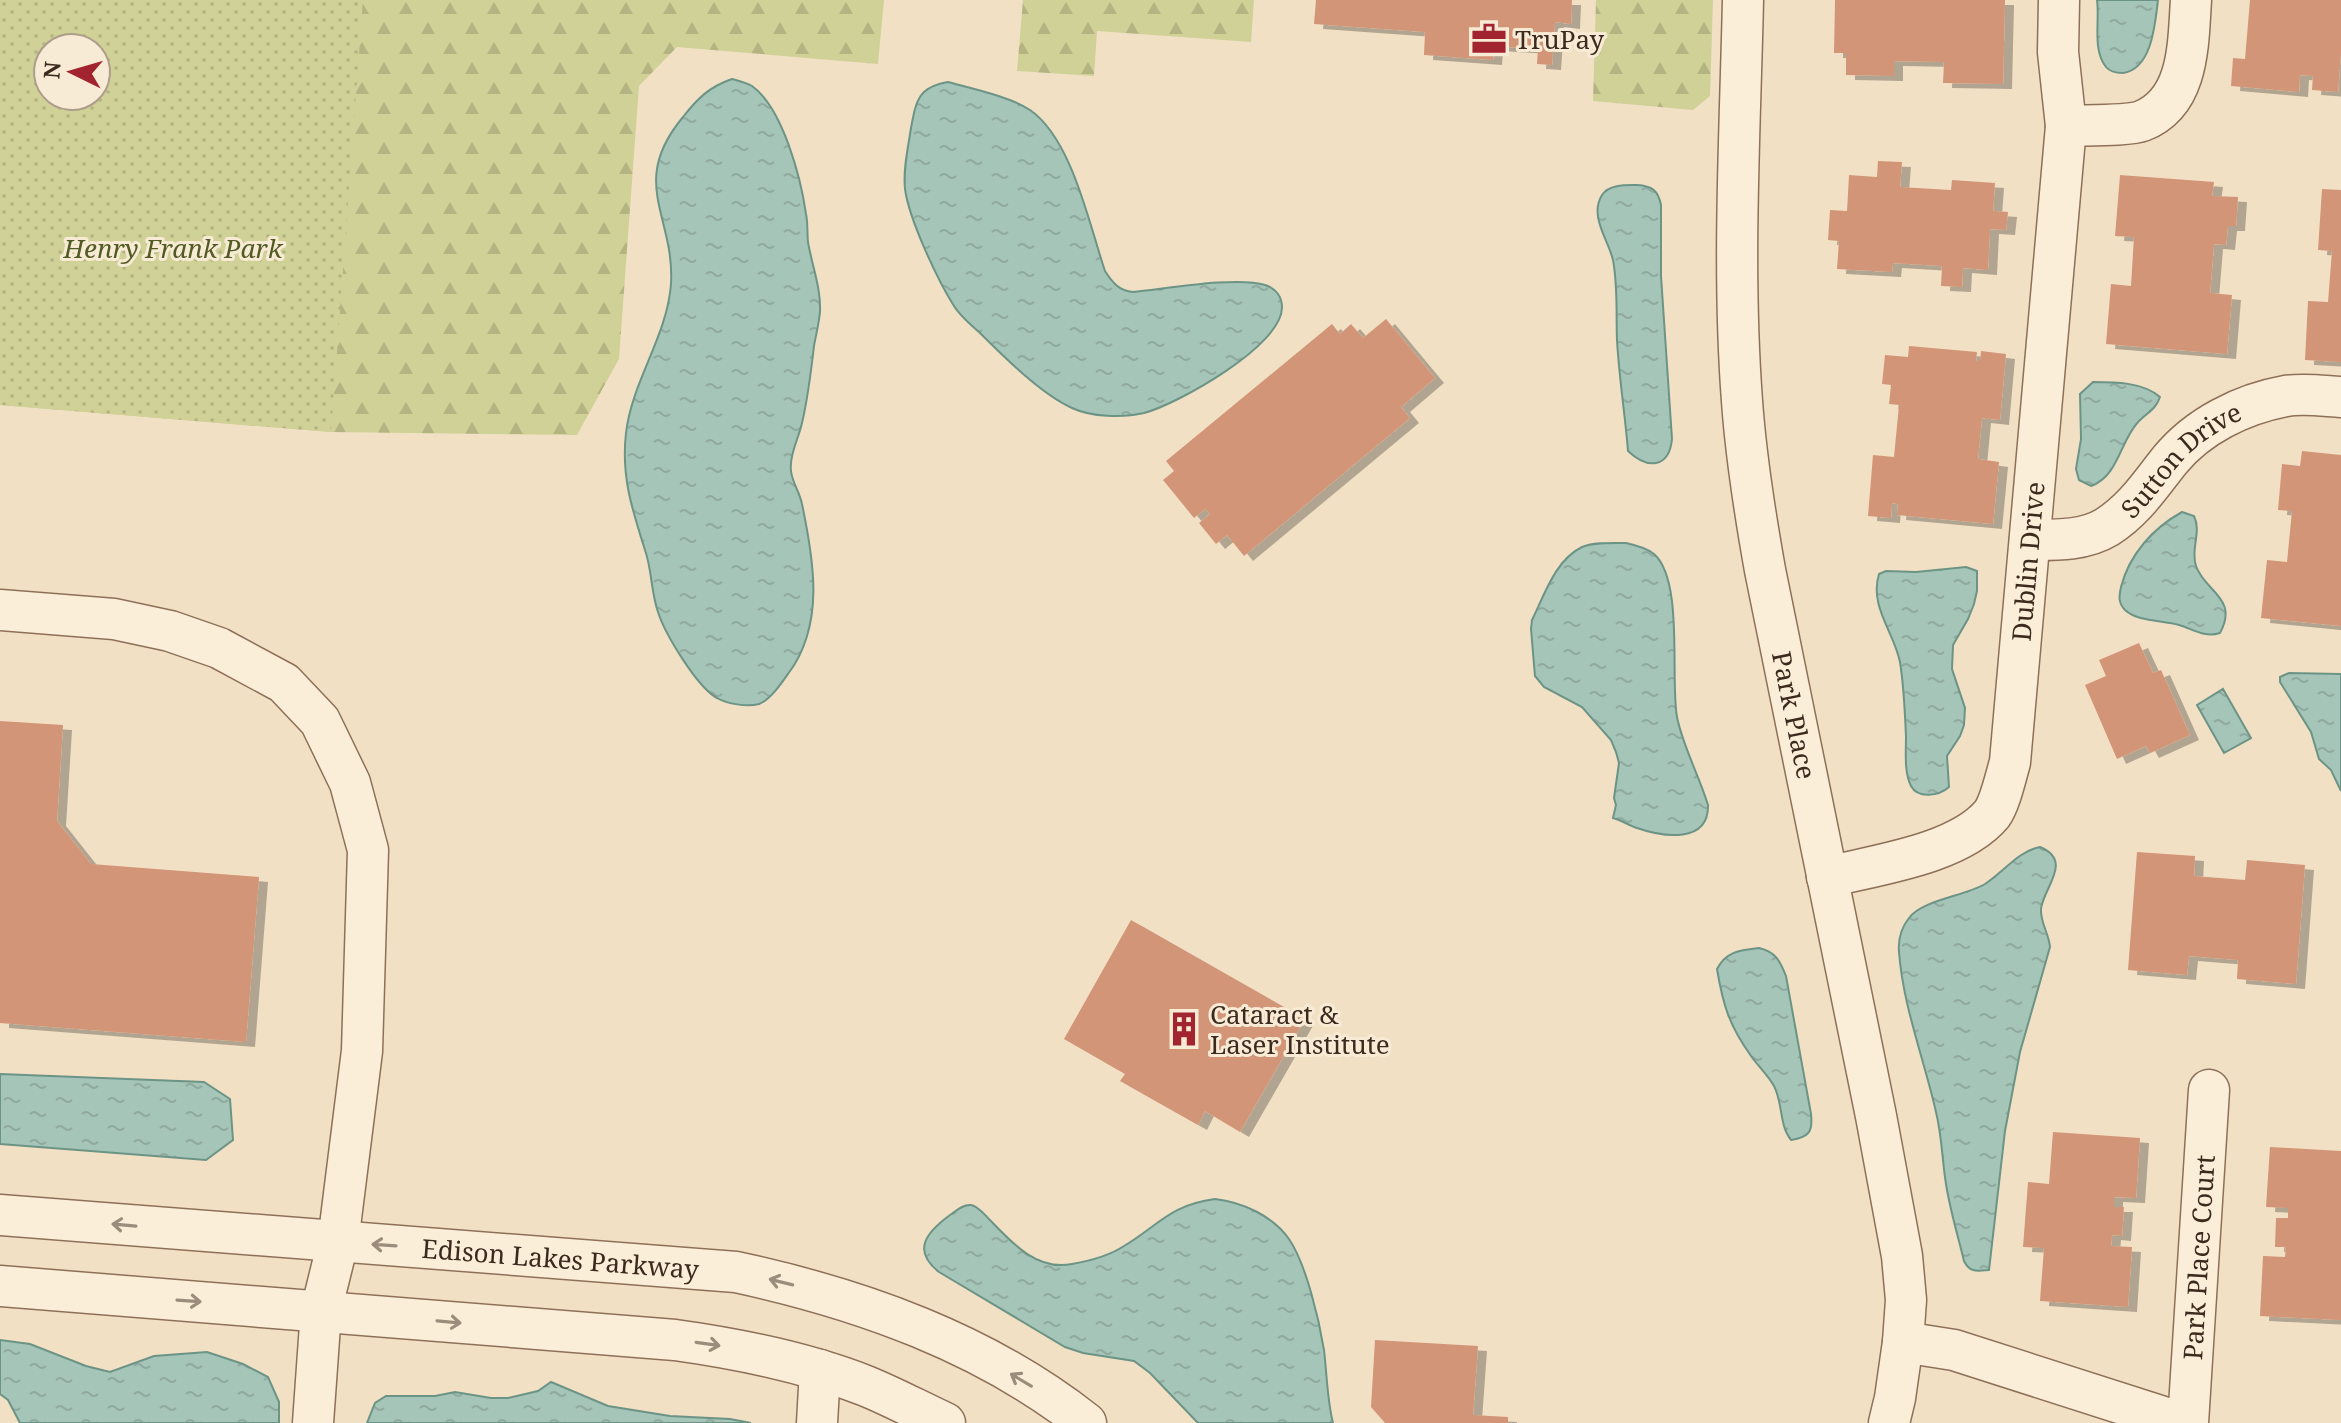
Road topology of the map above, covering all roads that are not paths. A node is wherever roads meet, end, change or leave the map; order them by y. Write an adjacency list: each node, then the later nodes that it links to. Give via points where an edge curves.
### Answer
1 (1743, 0): 8 (street, Park Place, via 1737,237 1742,402 1765,570)
2 (2059, 0): 4 (street, Dublin Drive)
3 (2191, 0): 4 (street, via 2181,82 2166,105 2141,121)
4 (2066, 126): 6 (street, Dublin Drive)
5 (2341, 397): 6 (street, Sutton Drive, via 2288,395 2239,410 2201,430 2136,504 2105,528 2073,539)
6 (2030, 540): 8 (street, Dublin Drive, via 2010,762 1993,812 1968,836 1942,848)
7 (0, 610): 11 (street, via 114,619 182,635 284,683 320,721 350,783 368,850 362,1051)
8 (1827, 877): 14 (street, Park Place, via 1902,1256)
9 (2209, 1090): 21 (street, Park Place Court)
10 (0, 1215): 11 (street, Edison Lakes Parkway, one-way to 10)
11 (338, 1242): 13 (street); 19 (street, Edison Lakes Parkway, one-way to 11, via 967,1348 885,1313 785,1282 705,1268)
12 (0, 1286): 13 (street, one-way to 13)
13 (321, 1311): 15 (street, one-way to 15, via 675,1340); 16 (street)
14 (1903, 1342): 20 (street, Park Place); 21 (street, via 1954,1350)
15 (820, 1370): 17 (street); 18 (street)
16 (313, 1423)
17 (817, 1423)
18 (945, 1423)
19 (1086, 1423)
20 (1889, 1423)
21 (2185, 1423)

